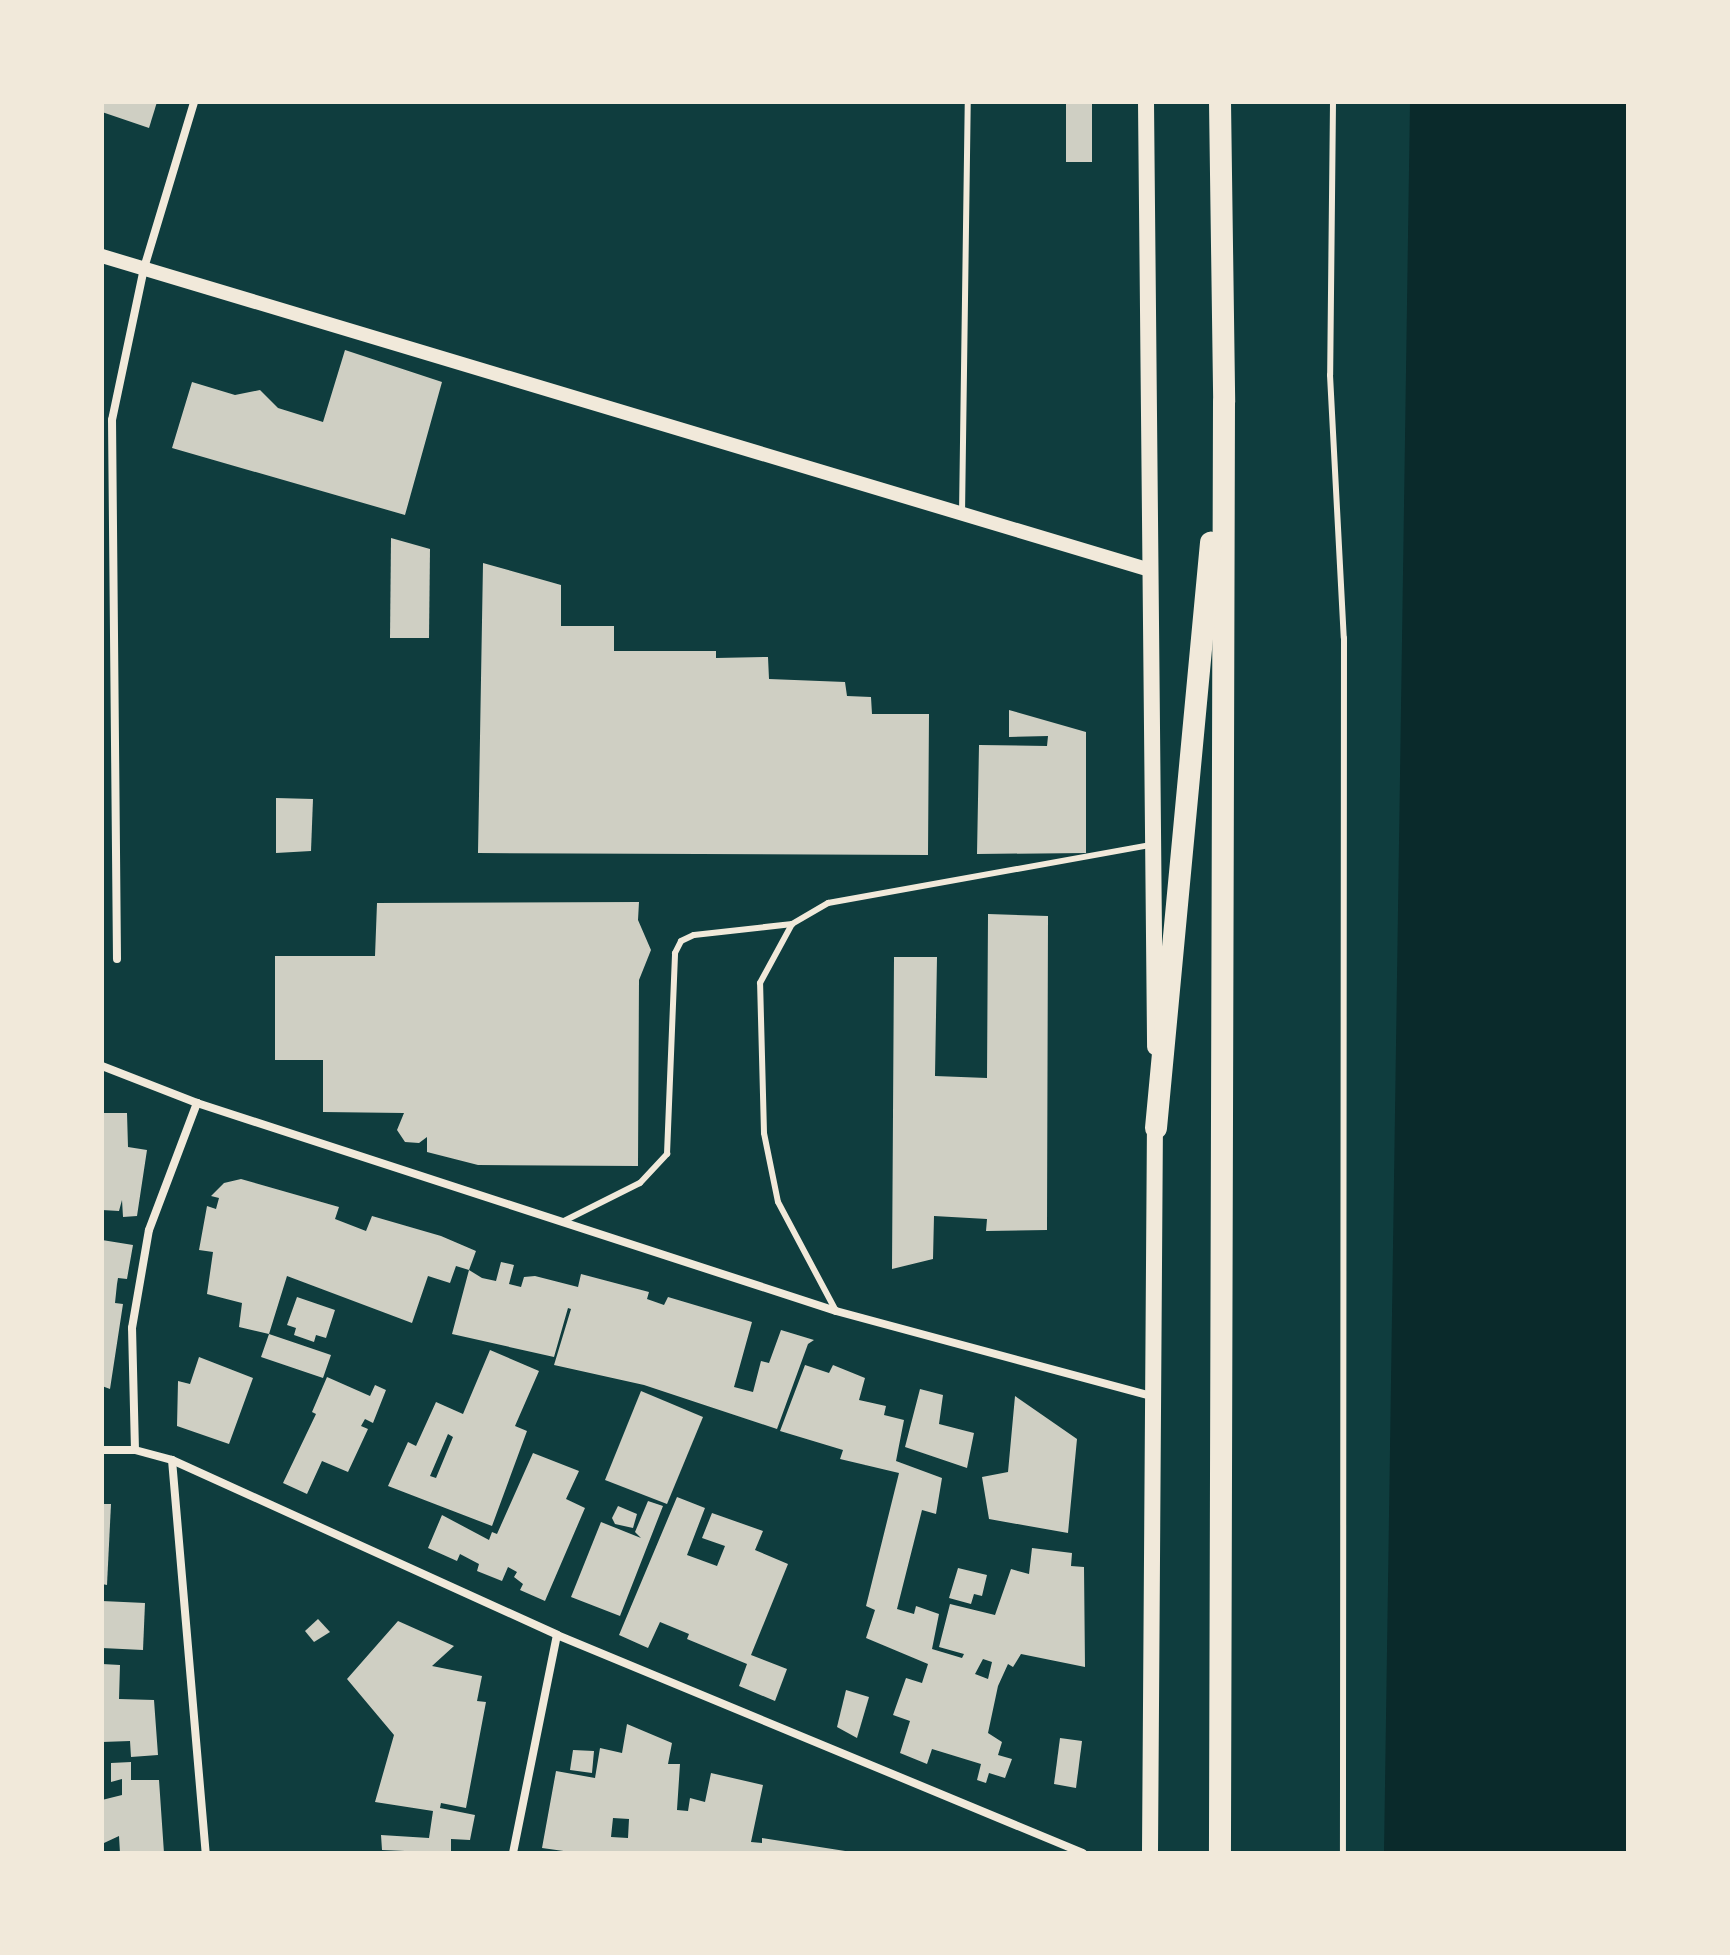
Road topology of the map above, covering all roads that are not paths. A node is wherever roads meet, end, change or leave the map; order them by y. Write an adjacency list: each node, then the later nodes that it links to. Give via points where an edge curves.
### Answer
1 (194, 102): 7 (street)
2 (968, 102): 11 (lane)
3 (1146, 102): 12 (main road)
4 (1220, 102): 8 (highway)
5 (1333, 102): 31 (lane, via 1330,375 1344,638)
6 (102, 256): 7 (street)
7 (144, 268): 10 (street); 11 (street)
8 (1224, 402): 18 (highway); 30 (highway)
9 (102, 418): 10 (street)
10 (112, 420): 15 (street)
11 (962, 514): 12 (street)
12 (1150, 570): 13 (main road)
13 (1152, 844): 14 (lane, via 828,903); 18 (main road)
14 (792, 924): 19 (lane, via 681,941 675,953 667,1154 640,1183); 20 (lane, via 760,983 764,1133 778,1202)
15 (117, 959)
16 (102, 1066): 17 (street)
17 (197, 1103): 19 (street); 23 (street, via 147,1244 132,1328)
18 (1156, 1128): 21 (main road)
19 (559, 1223): 20 (street)
20 (836, 1311): 21 (street)
21 (1153, 1397): 29 (main road)
22 (102, 1450): 23 (street)
23 (135, 1450): 24 (street)
24 (172, 1460): 25 (street); 26 (street)
25 (557, 1635): 27 (street); 28 (street)
26 (206, 1853)
27 (513, 1853)
28 (1083, 1853)
29 (1150, 1853)
30 (1220, 1853)
31 (1343, 1853)

